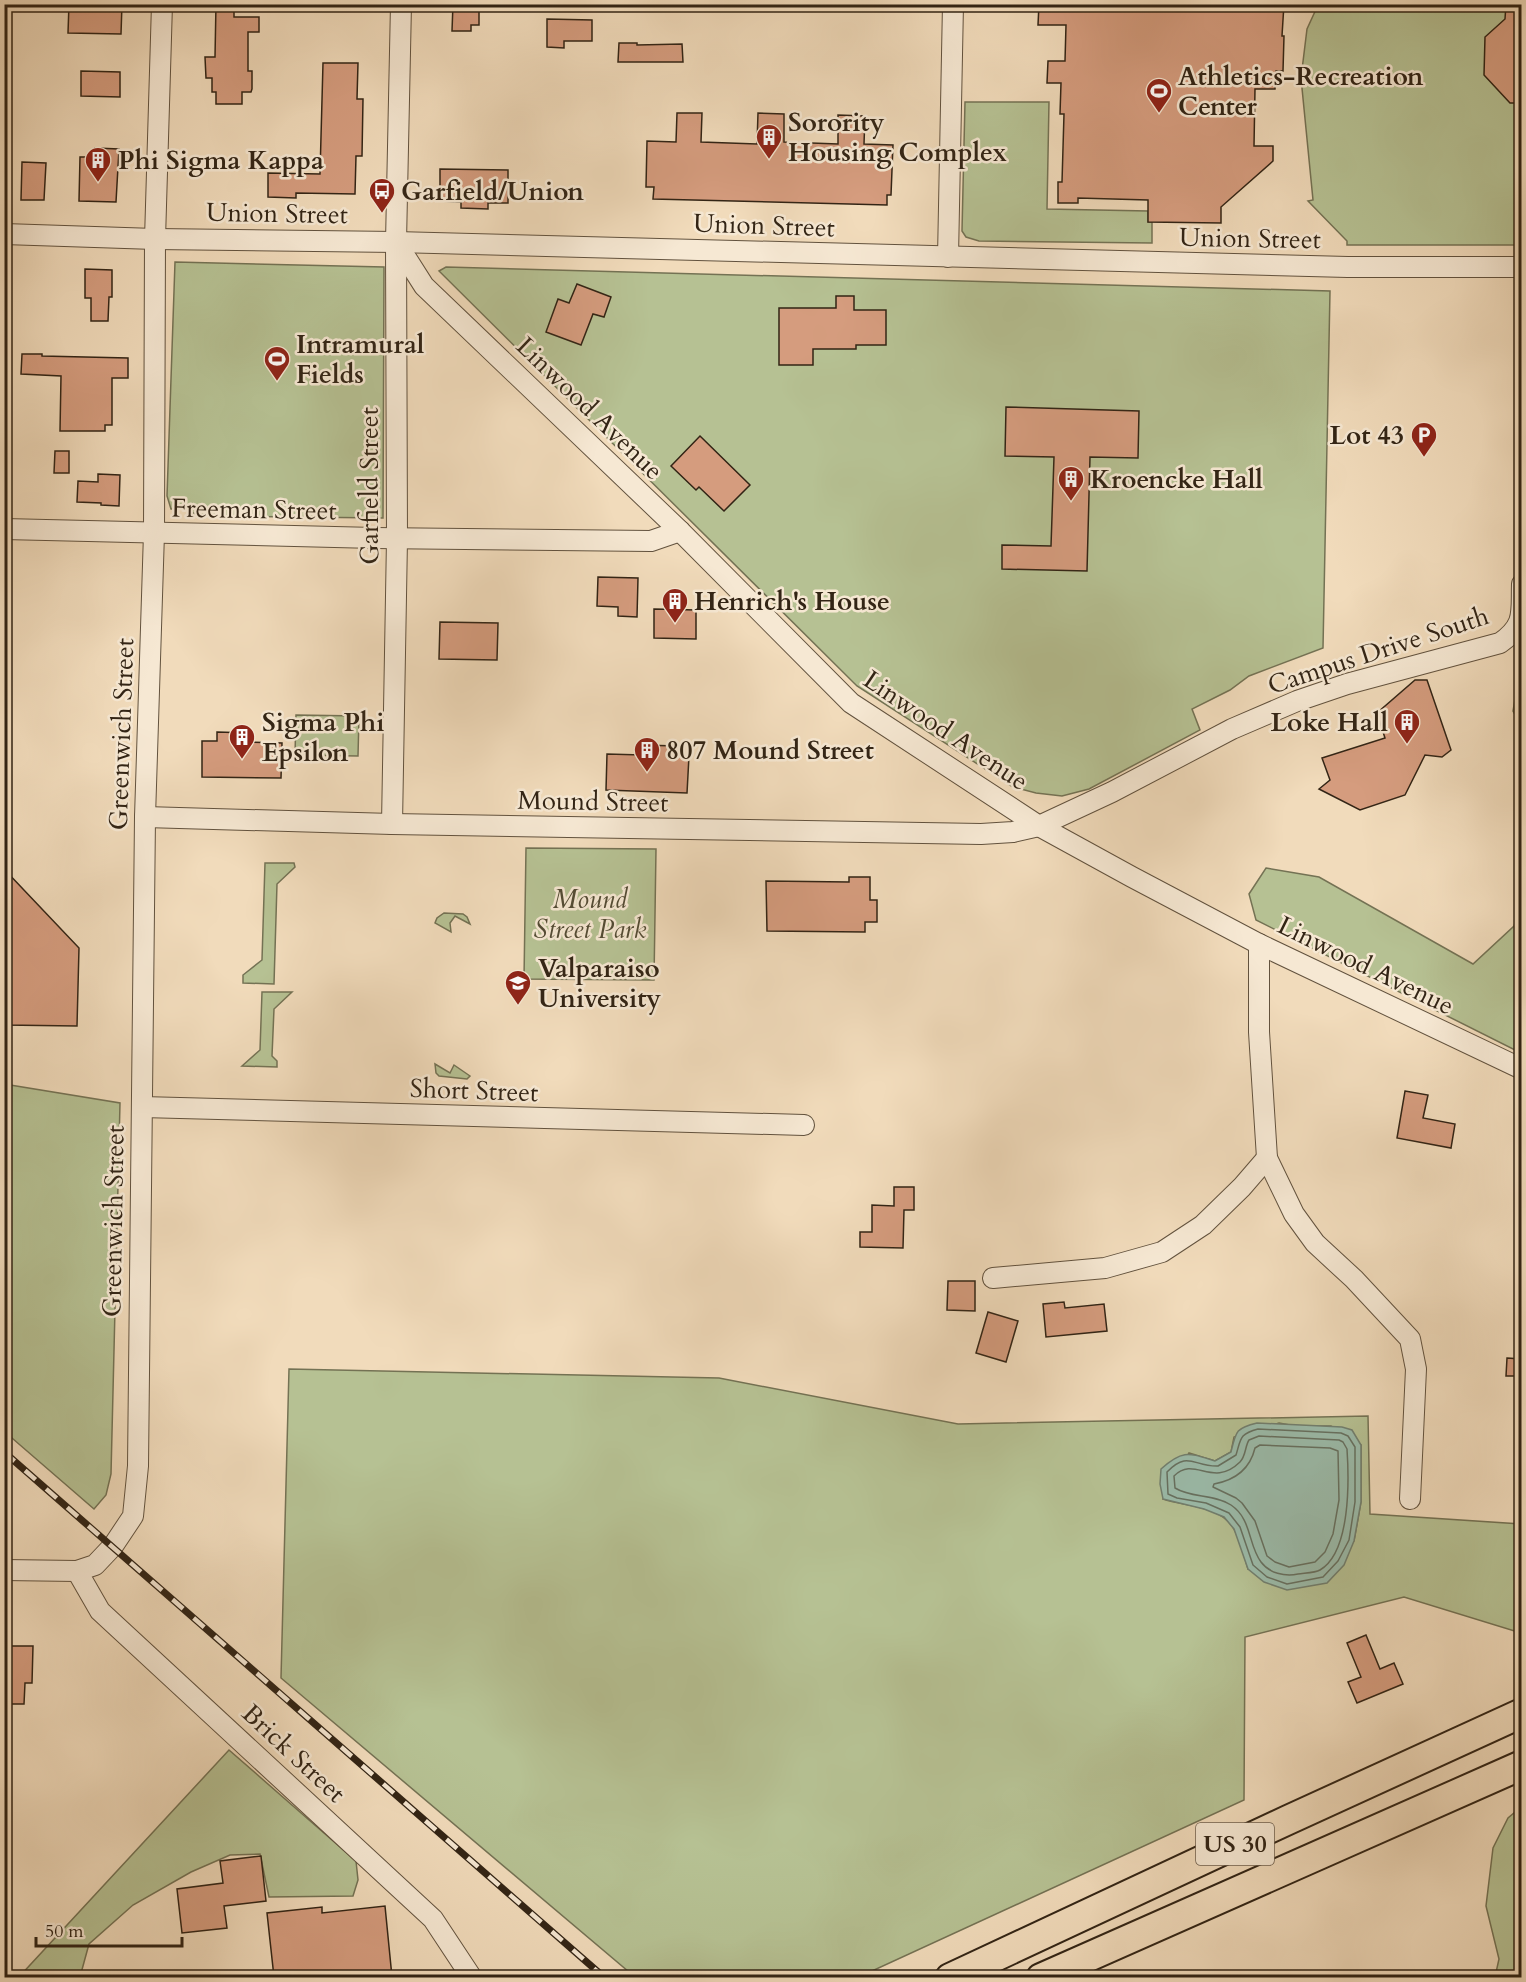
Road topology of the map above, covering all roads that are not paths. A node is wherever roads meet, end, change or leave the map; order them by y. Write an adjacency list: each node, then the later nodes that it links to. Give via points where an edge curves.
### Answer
1 (162, 4): 5 (street, Greenwich Street)
2 (401, 4): 6 (street, Garfield Street)
3 (953, 4): 7 (street)
4 (4, 234): 5 (street, Union Street)
5 (155, 239): 6 (street, Union Street); 11 (street, Greenwich Street)
6 (396, 242): 7 (street, Union Street); 10 (street, Linwood Avenue, via 424,286); 12 (street, Garfield Street)
7 (948, 257): 8 (street, Union Street, via 1348,267)
8 (1521, 267)
9 (4, 529): 11 (street, Freeman Street)
10 (680, 531): 12 (street, Freeman Street, via 651,541); 17 (street, Linwood Avenue, via 851,703)
11 (154, 533): 12 (street, Freeman Street); 15 (street, Greenwich Street)
12 (397, 539): 16 (street, Garfield Street)
13 (1521, 584): 14 (street, Campus Drive South)
14 (1521, 605): 17 (street, Campus Drive South, via 1520,620 1513,633 1500,643 1297,701 1232,729)
15 (145, 817): 16 (street, Mound Street); 20 (street, Greenwich Street)
16 (392, 824): 17 (street, Mound Street, via 981,834)
17 (1039, 826): 18 (street, Linwood Avenue)
18 (1259, 944): 19 (street, Linwood Avenue); 22 (street, via 1259,1032)
19 (1521, 1069)
20 (142, 1107): 21 (street, Short Street); 26 (street, Greenwich Street, via 138,1466 132,1516 95,1565)
21 (804, 1125)
22 (1267, 1158): 23 (street, via 1203,1225 1162,1252 1105,1268); 24 (street, via 1294,1214 1315,1243 1410,1339 1416,1369)
23 (993, 1278)
24 (1410, 1499)
25 (4, 1570): 26 (street)
26 (77, 1571): 29 (street, Brick Street, via 100,1611 433,1919)
27 (1521, 1713): 30 (highway, US 30)
28 (1521, 1765): 31 (highway, US 30)
29 (472, 1977)
30 (951, 1977)
31 (1041, 1977)

